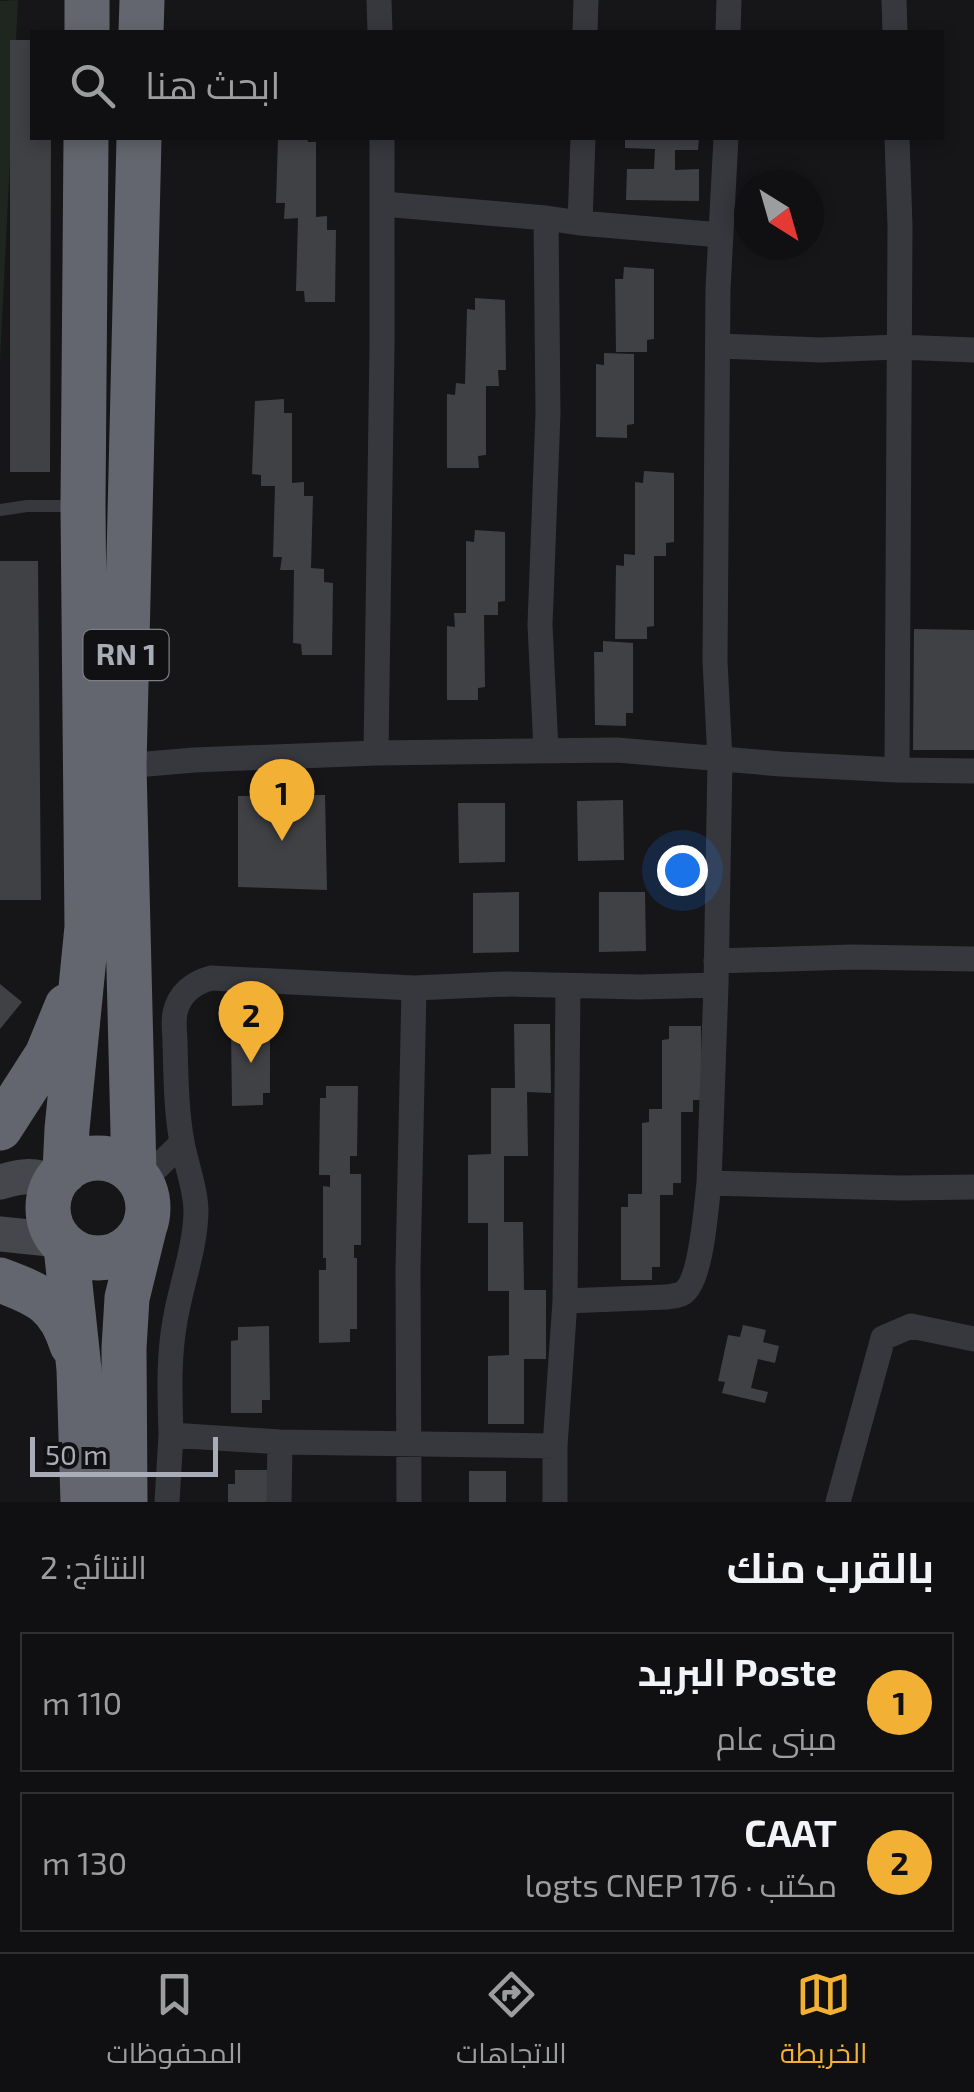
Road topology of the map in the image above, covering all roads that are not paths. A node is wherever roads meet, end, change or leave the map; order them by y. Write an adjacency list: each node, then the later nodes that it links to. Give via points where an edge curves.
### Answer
1 (88, 0): 7 (highway)
2 (142, 0): 8 (highway)
3 (379, 0): 9 (street)
4 (586, 0): 10 (street)
5 (729, 0): 11 (street)
6 (894, 0): 12 (street)
7 (87, 30)
8 (141, 30)
9 (380, 30)
10 (585, 30)
11 (728, 30)
12 (895, 30)
13 (86, 140): 26 (highway, RN 1)
14 (139, 140): 31 (highway, RN 1)
15 (382, 140): 19 (street)
16 (584, 140): 21 (street)
17 (726, 140): 22 (street)
18 (897, 140): 24 (street)
19 (383, 204): 20 (street); 29 (street)
20 (546, 218): 21 (street); 28 (street, via 540,624)
21 (580, 223): 22 (street)
22 (721, 235): 23 (street)
23 (719, 346): 24 (street); 30 (street)
24 (898, 347): 25 (street); 32 (street)
25 (974, 350)
26 (83, 506): 27 (lane); 34 (highway, RN 1)
27 (0, 510)
28 (546, 750): 29 (street); 30 (street)
29 (376, 753): 31 (street)
30 (720, 760): 32 (street); 36 (street)
31 (124, 766): 42 (highway, RN 1)
32 (897, 770): 33 (street)
33 (974, 770)
34 (88, 927): 39 (highway, via 61,1026); 41 (highway, RN 1)
35 (974, 959): 36 (street, via 853,957)
36 (716, 973): 37 (street, via 640,987); 44 (street)
37 (568, 986): 38 (street); 50 (street)
38 (414, 988): 40 (street, via 198,982 175,1013); 55 (street)
39 (0, 1128)
40 (182, 1143): 42 (street); 53 (street, via 196,1211 172,1341)
41 (60, 1177): 42 (highway, via 93,1158 122,1164); 43 (street); 48 (highway, via 48,1212)
42 (138, 1178): 46 (highway, via 148,1202)
43 (0, 1182)
44 (708, 1183): 45 (street); 50 (street, via 697,1267 683,1293)
45 (974, 1187)
46 (144, 1229): 48 (highway, via 124,1252 110,1257 79,1255); 58 (highway, via 127,1298)
47 (0, 1234): 48 (street)
48 (62, 1243): 52 (highway)
49 (0, 1280): 52 (highway, via 37,1296 62,1317)
50 (565, 1301): 56 (street)
51 (974, 1338): 63 (street, via 911,1326 883,1338)
52 (79, 1369): 57 (highway)
53 (171, 1435): 54 (street); 59 (street)
54 (280, 1442): 55 (street); 60 (street)
55 (409, 1443): 56 (street); 61 (street)
56 (555, 1446): 62 (street)
57 (83, 1502)
58 (125, 1502)
59 (167, 1502)
60 (280, 1502)
61 (409, 1502)
62 (555, 1502)
63 (838, 1502)

